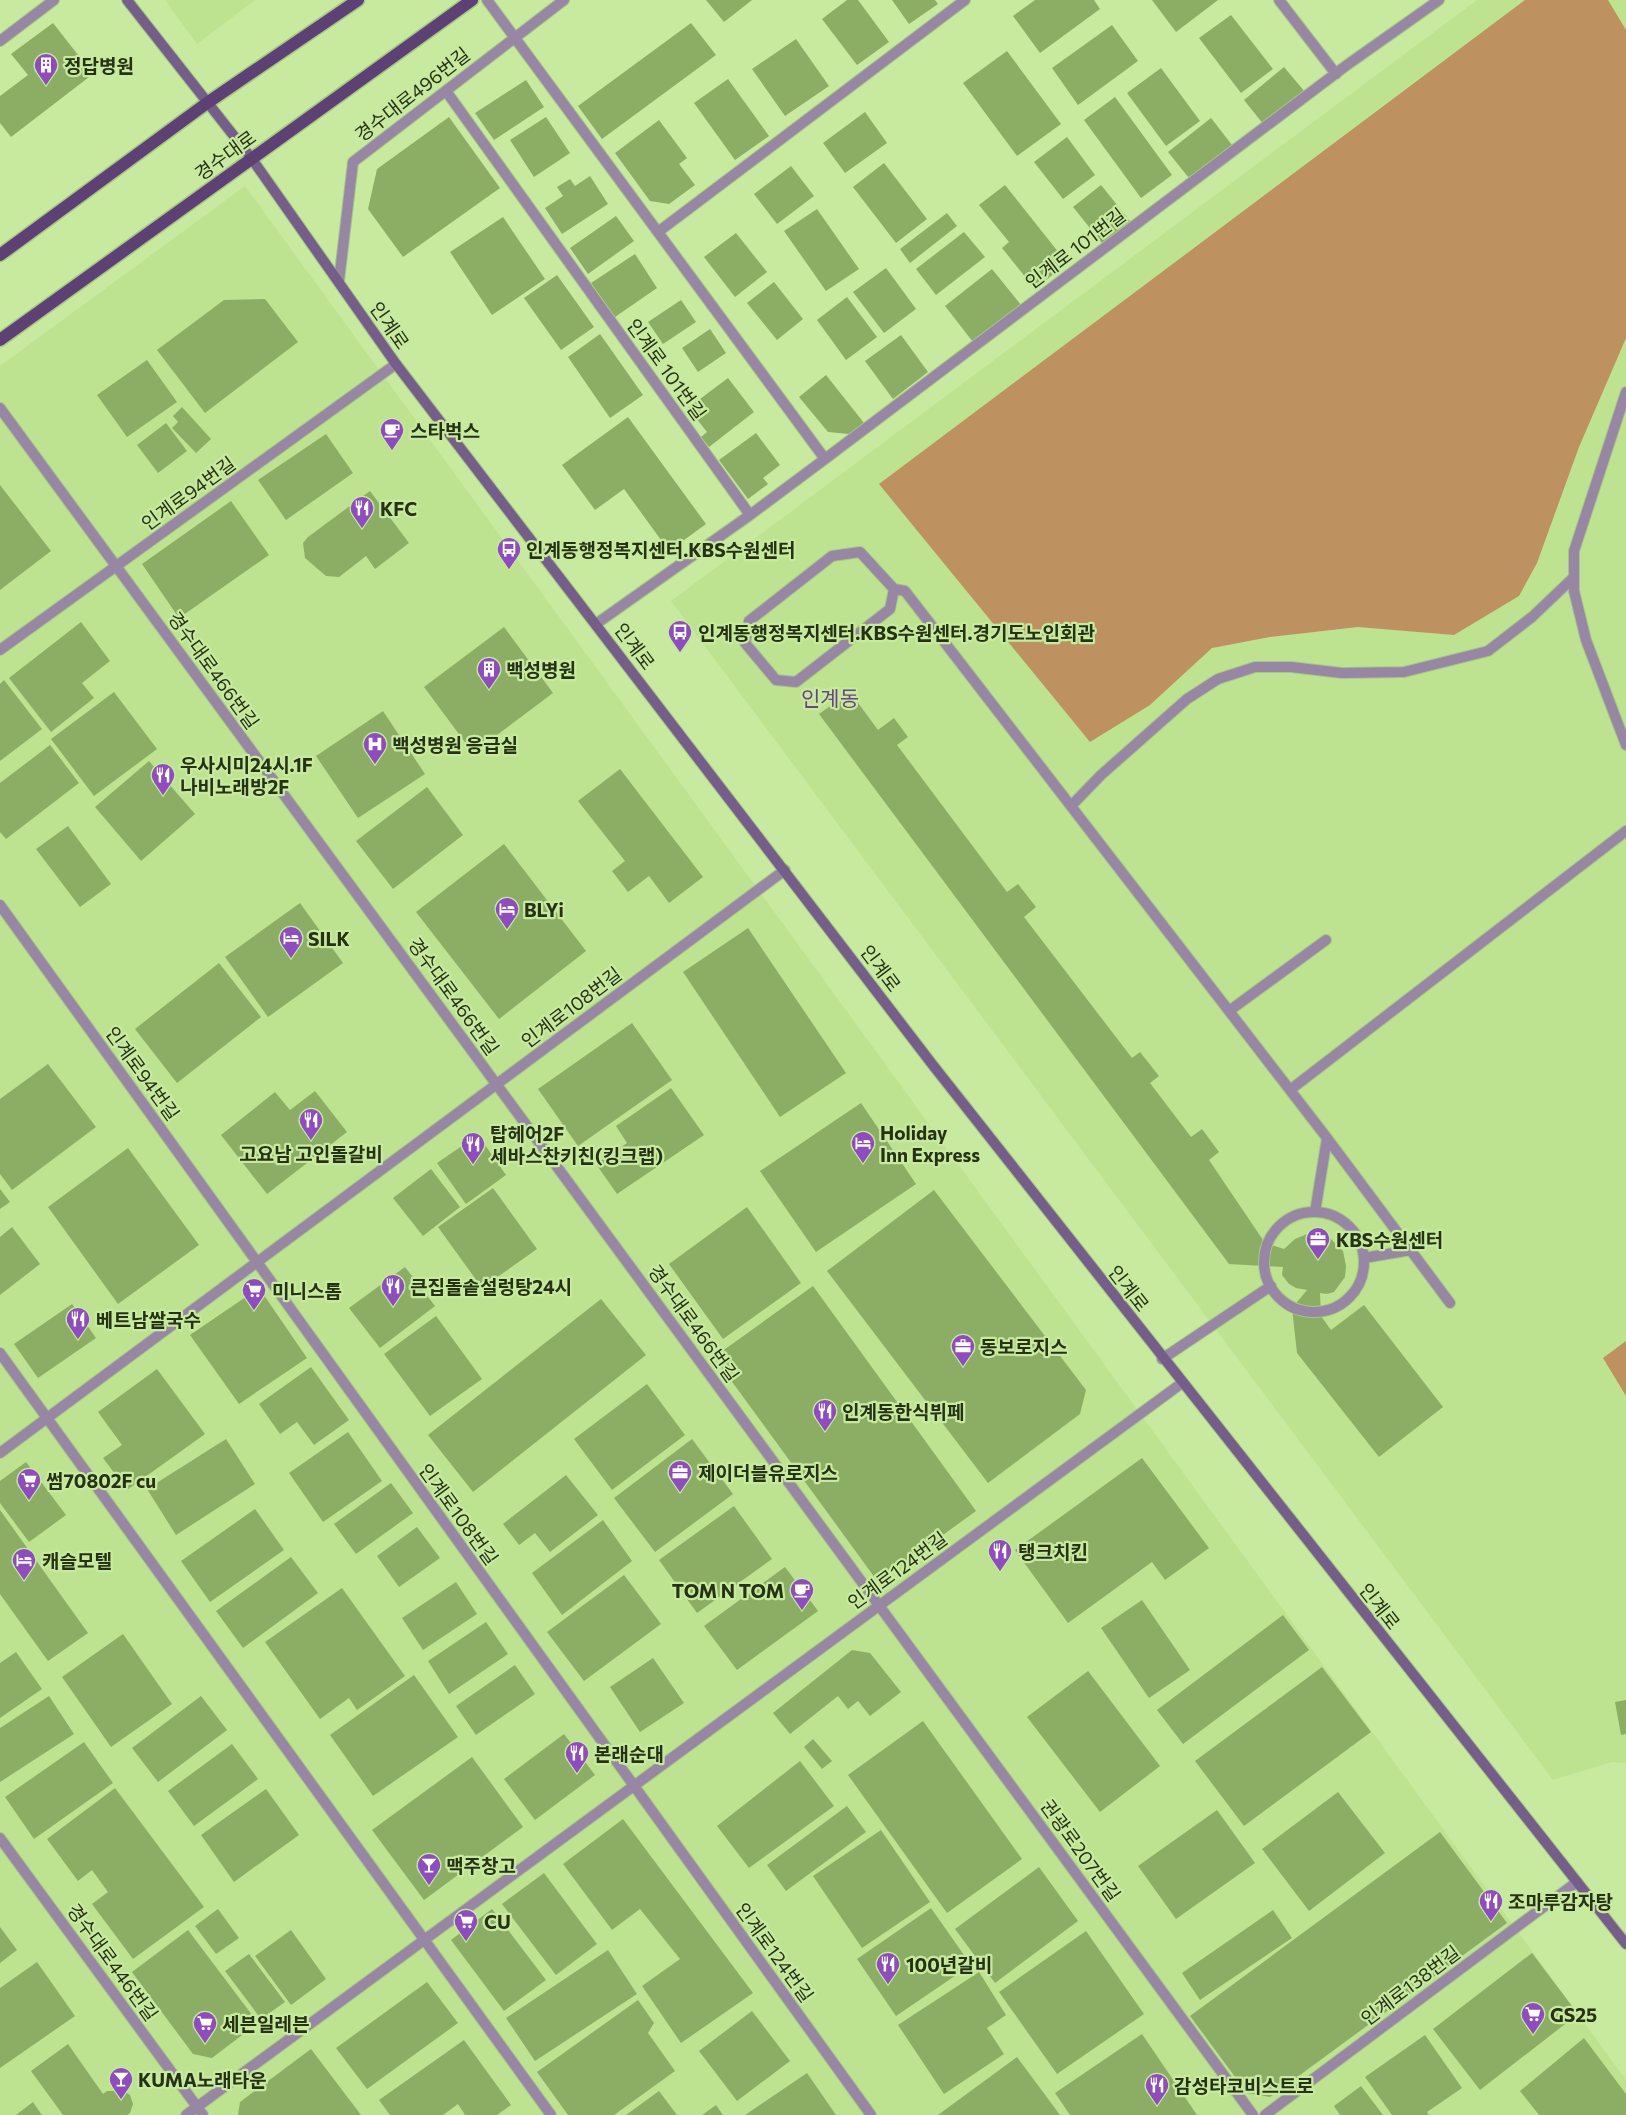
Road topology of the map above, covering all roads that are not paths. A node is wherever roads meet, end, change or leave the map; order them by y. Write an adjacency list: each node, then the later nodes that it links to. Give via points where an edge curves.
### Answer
1 (54, 0): 11 (street)
2 (127, 0): 14 (street, 인계로)
3 (358, 0): 14 (main road)
4 (472, 0): 15 (main road, 경수대로)
5 (487, 0): 10 (street)
6 (564, 0): 10 (street, 경수대로496번길)
7 (965, 0): 16 (street)
8 (1279, 0): 12 (street)
9 (1439, 0): 12 (street, 인계로 101번길)
10 (515, 37): 13 (street, 경수대로496번길); 16 (street)
11 (0, 41)
12 (1336, 74): 23 (street, 인계로 101번길)
13 (446, 90): 18 (street, 경수대로496번길, via 353,162); 24 (street, 인계로 101번길)
14 (207, 104): 15 (street, 인계로); 17 (main road)
15 (252, 159): 18 (street, 인계로); 19 (main road, 경수대로)
16 (658, 232): 23 (street)
17 (0, 255)
18 (339, 281): 20 (street, 인계로)
19 (0, 340)
20 (396, 364): 25 (street, 인계로94번길); 28 (street, 인계로)
21 (1626, 392): 26 (street, via 1574,551)
22 (0, 408): 25 (street, 경수대로466번길)
23 (825, 459): 24 (street, 인계로 101번길)
24 (750, 515): 28 (street)
25 (116, 566): 29 (street, 인계로94번길); 37 (street, 경수대로466번길)
26 (1574, 577): 30 (street, via 1574,591 1586,640); 31 (street, via 1532,617 1488,651 1404,672 1342,673 1255,666 1218,679 1187,700)
27 (894, 589): 27 (street, via 860,552 832,556 749,621 745,643 776,680 796,682 890,609); 31 (street, via 905,591)
28 (596, 624): 33 (street, 인계로)
29 (0, 650)
30 (1626, 745)
31 (1071, 806): 36 (street)
32 (1626, 830): 38 (street)
33 (785, 870): 37 (street, 인계로108번길); 47 (street, 인계로)
34 (0, 905): 43 (street, 인계로94번길)
35 (1326, 940): 36 (street)
36 (1229, 1011): 38 (street)
37 (497, 1084): 43 (street, 인계로108번길); 51 (street, 경수대로466번길)
38 (1290, 1090): 39 (street)
39 (1326, 1138): 40 (street); 41 (street)
40 (1315, 1212): 42 (street, via 1332,1215 1347,1224 1358,1237); 44 (street, via 1291,1218 1273,1233 1266,1248 1264,1264)
41 (1411, 1250): 42 (street); 45 (street)
42 (1364, 1258): 44 (street, via 1359,1286 1334,1309 1302,1311 1287,1305)
43 (257, 1262): 49 (street, 인계로108번길); 52 (street, 인계로108번길)
44 (1270, 1286): 47 (street)
45 (1450, 1303)
46 (0, 1353): 49 (street)
47 (1162, 1358): 48 (street, 인계로)
48 (1182, 1383): 51 (street, 인계로124번길); 54 (street, 인계로)
49 (47, 1418): 50 (street, 인계로108번길); 55 (street)
50 (0, 1453)
51 (880, 1605): 52 (street, 인계로124번길); 61 (street, 권광로207번길)
52 (634, 1786): 55 (street, 인계로124번길); 60 (street, 인계로124번길)
53 (0, 1838): 57 (street, 경수대로446번길)
54 (1577, 1882): 56 (street, 인계로); 62 (street, 인계로138번길)
55 (424, 1940): 57 (street, 인계로124번길); 59 (street)
56 (1626, 1944)
57 (200, 2111): 58 (street, 인계로124번길)
58 (186, 2115)
59 (551, 2115)
60 (871, 2115)
61 (1253, 2115)
62 (1265, 2115)

